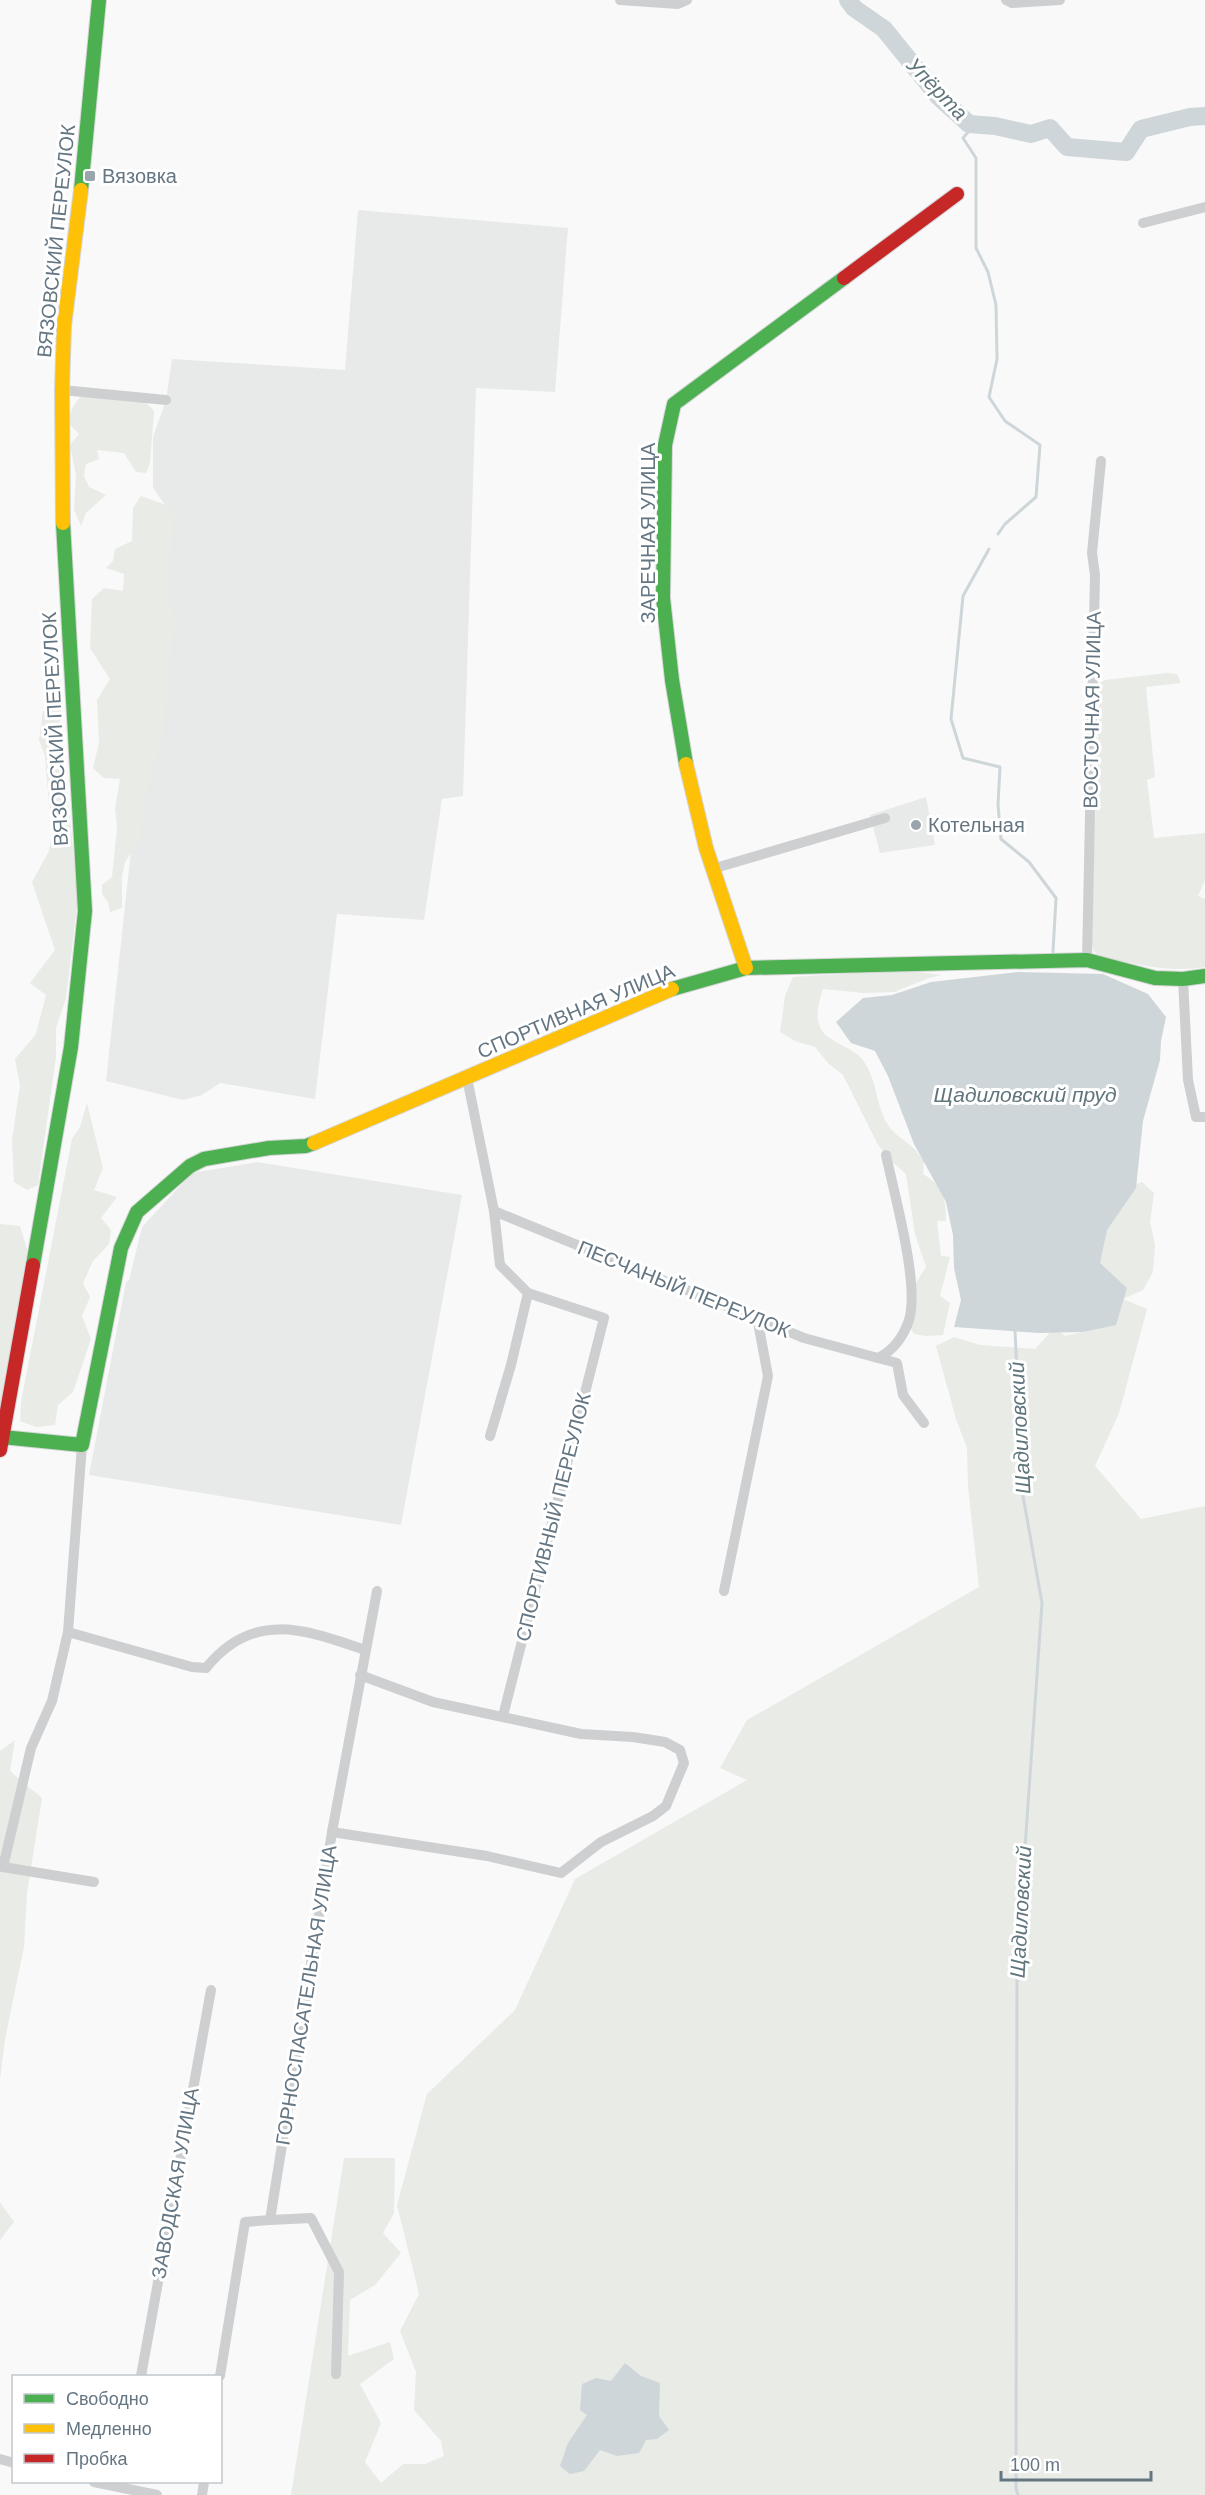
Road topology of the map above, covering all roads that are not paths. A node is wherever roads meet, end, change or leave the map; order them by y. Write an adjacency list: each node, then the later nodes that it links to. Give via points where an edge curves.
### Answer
1 (99, 0): 9 (street, ВЯЗОВСКИЙ ПЕРЕУЛОК, via 64,326)
2 (620, 0): 3 (street, via 678,4)
3 (687, 0)
4 (1006, 0): 5 (street)
5 (1060, 0)
6 (957, 194): 13 (street, ЗАРЕЧНАЯ УЛИЦА, via 675,404 665,445 663,598 682,746)
7 (1205, 207): 8 (street)
8 (1143, 223)
9 (62, 390): 10 (street); 27 (street, ВЯЗОВСКИЙ ПЕРЕУЛОК, via 63,517 85,912 66,1082)
10 (166, 400)
11 (1101, 461): 14 (street, ВОСТОЧНАЯ УЛИЦА, via 1092,553 1095,575)
12 (885, 818): 13 (street)
13 (712, 869): 15 (street, ЗАРЕЧНАЯ УЛИЦА)
14 (1087, 960): 15 (street, СПОРТИВНАЯ УЛИЦА); 17 (street, СПОРТИВНАЯ УЛИЦА, via 1155,978)
15 (746, 968): 18 (street, СПОРТИВНАЯ УЛИЦА, via 659,993)
16 (1205, 976): 17 (street, СПОРТИВНАЯ УЛИЦА)
17 (1183, 979): 19 (street, via 1188,1080 1196,1117)
18 (467, 1078): 21 (street); 28 (street, СПОРТИВНАЯ УЛИЦА, via 306,1146 204,1159 190,1166 137,1212 121,1248)
19 (1205, 1117)
20 (886, 1155): 24 (street, via 912,1291 909,1319 895,1346)
21 (494, 1211): 22 (street, via 500,1265); 23 (street, ПЕСЧАНЫЙ ПЕРЕУЛОК)
22 (528, 1293): 26 (street); 34 (street, СПОРТИВНЫЙ ПЕРЕУЛОК, via 603,1318)
23 (757, 1317): 24 (street, ПЕСЧАНЫЙ ПЕРЕУЛОК, via 804,1338); 30 (street, via 768,1376)
24 (878, 1358): 25 (street, via 897,1363 903,1395)
25 (924, 1423)
26 (490, 1436)
27 (1, 1443): 28 (street)
28 (82, 1445): 31 (street)
29 (377, 1591): 32 (street, ГОРНОСПАСАТЕЛЬНАЯ УЛИЦА)
30 (724, 1591)
31 (68, 1632): 32 (street, via 206,1668 219,1652 239,1638 264,1630 292,1628); 36 (street, via 52,1701 31,1748)
32 (365, 1650): 33 (street, ГОРНОСПАСАТЕЛЬНАЯ УЛИЦА)
33 (360, 1675): 34 (street, via 434,1702); 35 (street, ГОРНОСПАСАТЕЛЬНАЯ УЛИЦА)
34 (503, 1716): 35 (street, via 581,1734 665,1742 680,1750 684,1763 666,1806 601,1842 561,1873 487,1856)
35 (332, 1832): 39 (street, ГОРНОСПАСАТЕЛЬНАЯ УЛИЦА)
36 (1, 1867): 37 (street)
37 (94, 1882)
38 (211, 1990): 41 (street, ЗАВОДСКАЯ УЛИЦА)
39 (270, 2220): 40 (street, via 311,2218 339,2271); 42 (street, via 244,2222)
40 (336, 2374)
41 (141, 2375)
42 (220, 2375)
43 (122, 2485): 44 (street)
44 (157, 2495)

